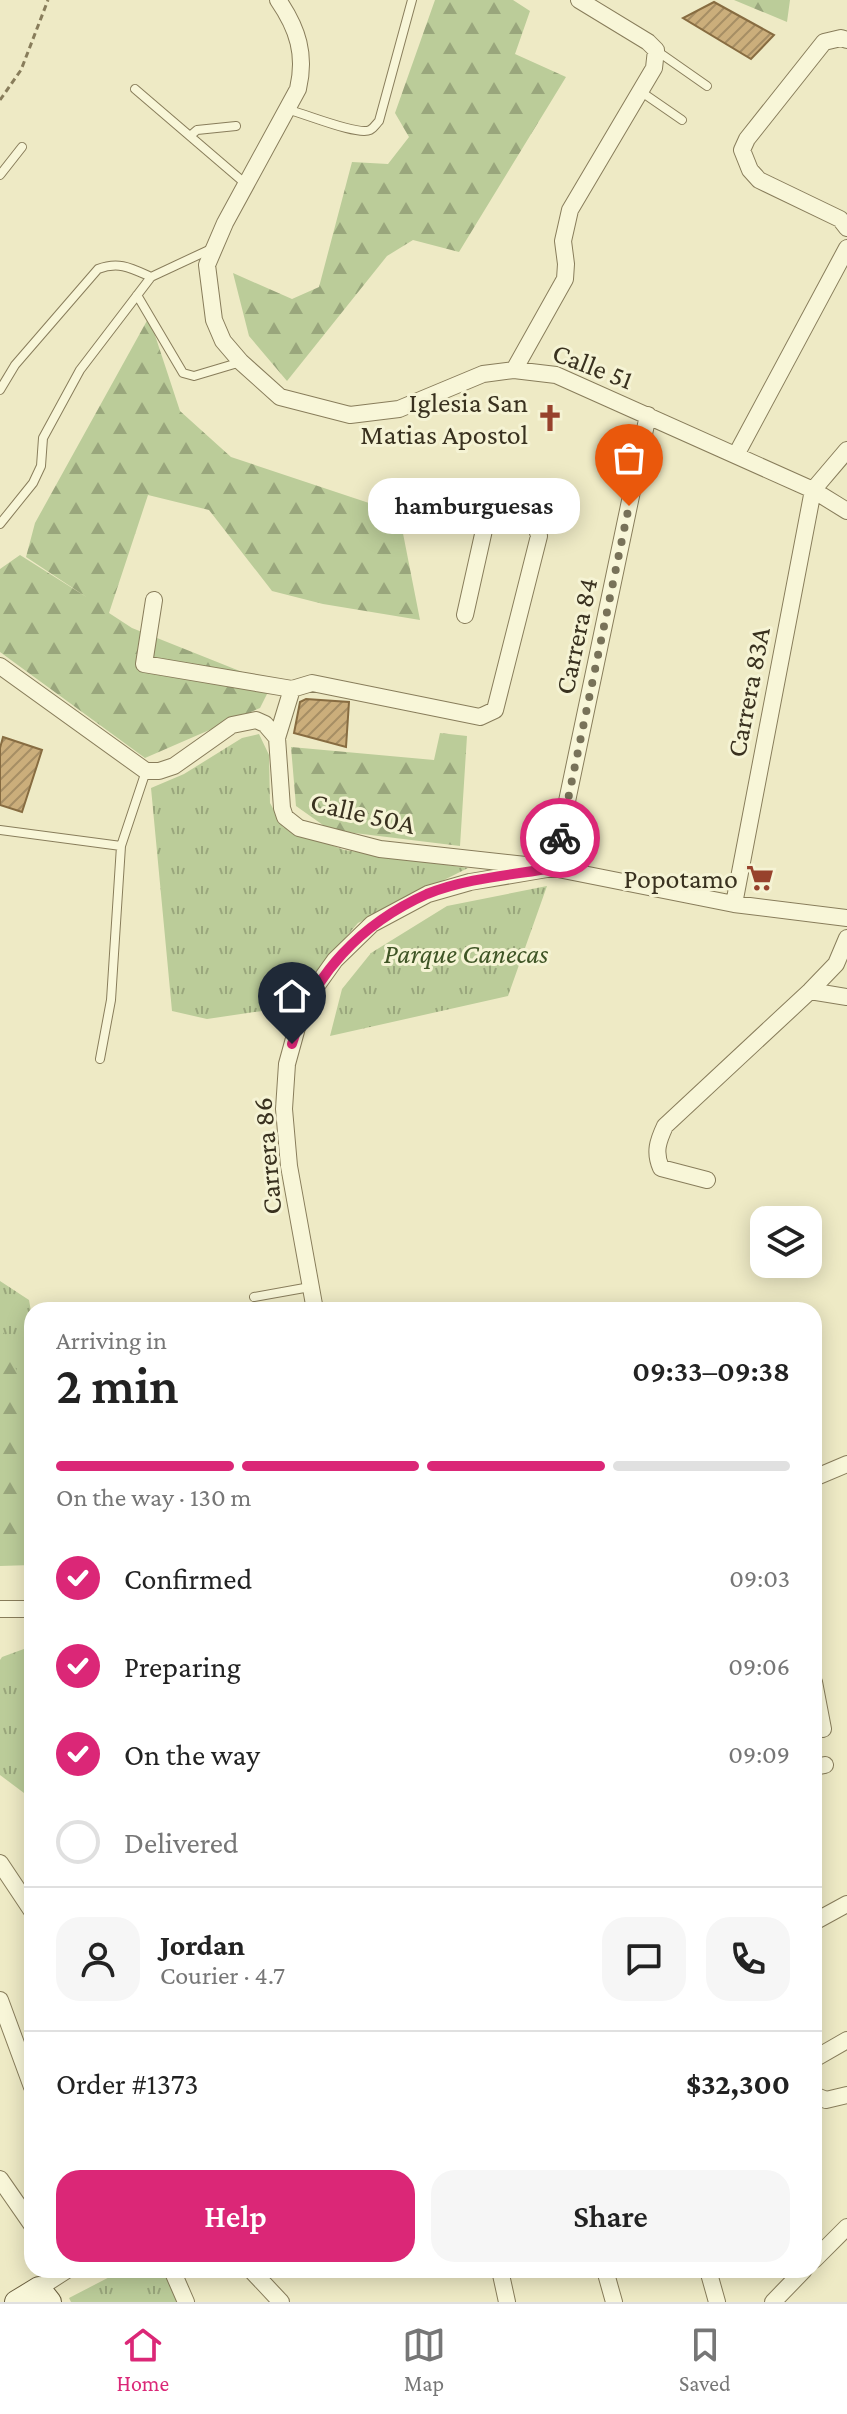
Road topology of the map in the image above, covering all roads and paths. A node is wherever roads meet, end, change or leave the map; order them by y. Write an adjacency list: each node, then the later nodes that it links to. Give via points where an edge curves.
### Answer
1 (48, 0): 10 (path, via 21,70)
2 (278, 0): 11 (street, Calle 51, via 303,57)
3 (412, 0): 11 (lane, via 379,121 369,130 355,132)
4 (579, 0): 6 (street)
5 (847, 40): 18 (street, via 824,42 742,150 759,180 840,219)
6 (656, 50): 7 (lane); 9 (street, via 654,68)
7 (707, 86)
8 (135, 89): 14 (lane)
9 (640, 90): 12 (lane); 24 (street, via 570,210 563,241 565,279)
10 (0, 100)
11 (289, 110): 17 (street, Calle 51)
12 (682, 120)
13 (236, 126): 14 (lane, via 197,130)
14 (190, 136): 17 (lane)
15 (22, 147): 16 (lane)
16 (0, 175)
17 (247, 185): 19 (street, Calle 51)
18 (847, 228)
19 (214, 248): 21 (lane); 23 (street, Calle 51, via 207,265 214,320)
20 (847, 248): 28 (street)
21 (151, 277): 22 (lane); 25 (lane, via 126,265 98,269 15,365)
22 (137, 295): 23 (lane, via 183,373 194,376); 31 (lane, via 80,370 43,438 41,466 33,483)
23 (241, 362): 24 (street, Calle 51, via 280,397 350,415 399,409 483,374)
24 (514, 370): 26 (street, Calle 51, via 556,375)
25 (0, 390)
26 (648, 415): 28 (street, Calle 51); 40 (street, Carrera 84)
27 (847, 450): 29 (street)
28 (736, 455): 29 (street, Calle 51)
29 (813, 490): 30 (street, Calle 51); 41 (street, Carrera 83A)
30 (847, 511)
31 (0, 524)
32 (154, 600): 35 (street, via 144,664)
33 (465, 615): 35 (street, via 486,521 499,513 531,521 539,536 498,703 488,715 312,683)
34 (0, 666): 37 (street)
35 (292, 689): 36 (street, Calle 50A)
36 (277, 738): 37 (street, via 265,724 243,722 174,766); 40 (street, Calle 50A, via 279,800 285,817 299,828 380,849)
37 (146, 771): 39 (lane)
38 (0, 830): 39 (lane)
39 (121, 846): 47 (lane, via 111,1000)
40 (553, 868): 41 (street, Calle 50A); 44 (street, Calle 50A, via 428,894 372,924)
41 (734, 904): 42 (street, Calle 50A)
42 (847, 918)
43 (847, 938): 45 (street, via 836,964)
44 (335, 960): 49 (street, Carrera 86, via 298,1024 287,1064 289,1166)
45 (810, 991): 46 (street); 48 (street, via 665,1126 657,1142 661,1168)
46 (847, 997)
47 (100, 1059)
48 (707, 1180)
49 (310, 1287): 50 (lane); 51 (street, Carrera 86)
50 (254, 1297)
51 (313, 1302)
52 (847, 1464): 53 (street)
53 (822, 1475)
54 (0, 1609): 55 (street)
55 (24, 1609)
56 (822, 1724): 57 (street)
57 (823, 1729)
58 (0, 1863): 59 (street)
59 (24, 1899)
60 (847, 1904): 61 (street)
61 (822, 1918)
62 (0, 2000): 65 (street)
63 (847, 2040): 64 (street)
64 (822, 2054)
65 (24, 2065)
66 (847, 2095): 67 (street)
67 (822, 2098)
68 (0, 2179): 69 (street)
69 (24, 2214)
70 (847, 2227): 71 (street)
71 (822, 2252)
72 (57, 2278): 79 (street)
73 (176, 2278): 81 (street)
74 (258, 2278): 82 (street)
75 (502, 2278): 83 (street)
76 (607, 2278): 84 (street)
77 (710, 2278): 85 (street)
78 (796, 2278): 86 (street)
79 (44, 2295): 80 (street)
80 (16, 2302)
81 (186, 2302)
82 (281, 2302)
83 (507, 2302)
84 (614, 2302)
85 (717, 2302)
86 (773, 2302)

